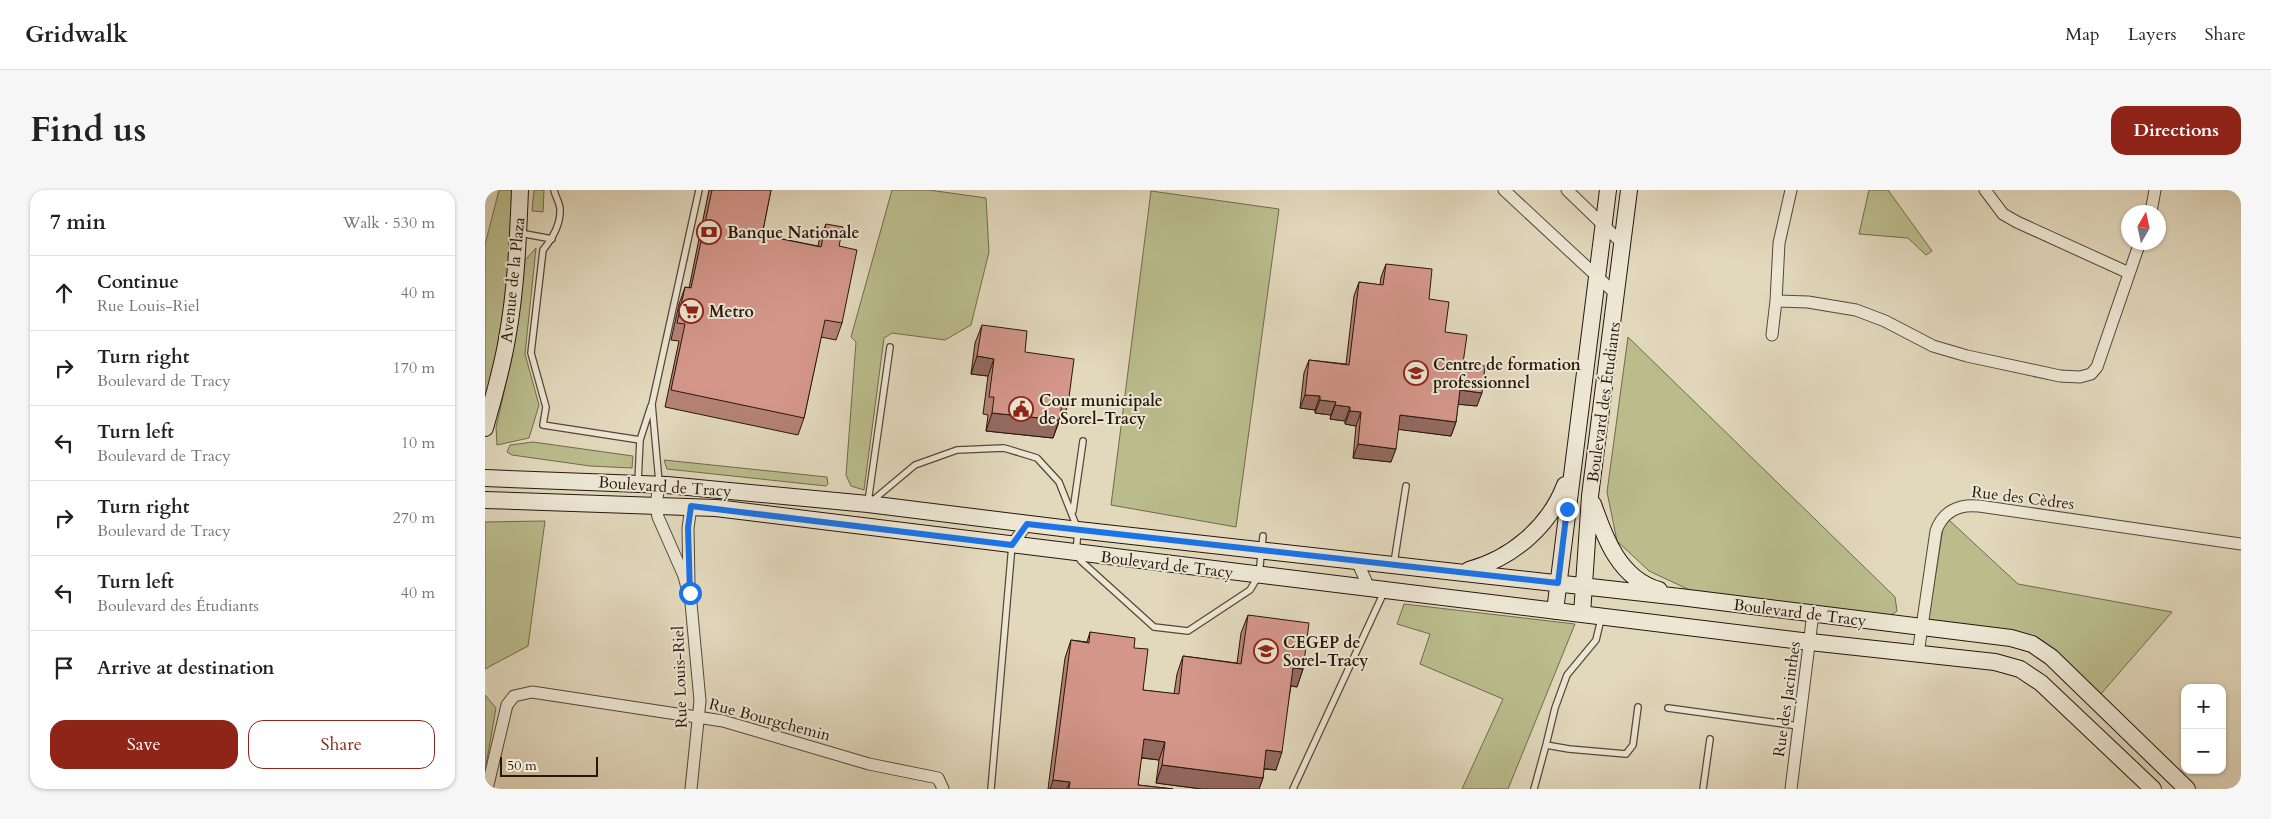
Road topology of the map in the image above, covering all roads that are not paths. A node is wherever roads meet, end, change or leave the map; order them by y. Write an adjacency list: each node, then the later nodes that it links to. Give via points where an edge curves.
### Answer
1 (520, 190): 13 (street, Avenue de la Plaza)
2 (553, 190): 14 (lane, via 560,208)
3 (699, 190): 23 (lane)
4 (1504, 190): 18 (street)
5 (1567, 190): 12 (street)
6 (1607, 190): 12 (street, Boulevard des Étudiants)
7 (1629, 190): 15 (street, Boulevard des Étudiants)
8 (1791, 190): 20 (street, via 1779,243)
9 (1985, 190): 17 (street, via 2003,214)
10 (2155, 190): 11 (street)
11 (2152, 205)
12 (1603, 225): 15 (street); 18 (street, Boulevard des Étudiants)
13 (518, 233): 14 (lane); 24 (street, Avenue de la Plaza, via 508,337)
14 (552, 239): 25 (lane, via 543,250 531,352 546,407 543,425)
15 (1623, 244): 19 (street, Boulevard des Étudiants)
16 (2137, 250): 17 (street)
17 (2129, 273): 20 (street, via 2097,367 2091,374 2080,377 2060,376 1938,348 1856,310 1808,302)
18 (1596, 277): 19 (street); 27 (street, Boulevard des Étudiants)
19 (1617, 295): 32 (street, Boulevard des Étudiants)
20 (1777, 301): 21 (street)
21 (1772, 335)
22 (890, 347): 34 (lane)
23 (651, 404): 25 (lane); 30 (lane)
24 (486, 423)
25 (641, 440): 29 (lane)
26 (1083, 441): 38 (lane)
27 (1571, 469): 48 (street, via 1554,510 1532,536 1491,563); 50 (street, Boulevard des Étudiants)
28 (485, 478): 29 (street, Boulevard de Tracy)
29 (638, 483): 30 (street, Boulevard de Tracy); 35 (street, Rue Louis-Riel)
30 (659, 484): 35 (street, Rue Louis-Riel); 37 (street, Boulevard de Tracy)
31 (1406, 486): 47 (lane)
32 (1590, 496): 51 (street, Boulevard des Étudiants); 54 (street, via 1605,536 1633,577 1652,588)
33 (485, 500): 35 (street, Boulevard de Tracy)
34 (868, 504): 37 (street, Boulevard de Tracy); 38 (lane, via 915,465 957,450 1004,448 1037,458 1059,482); 39 (street, Boulevard de Tracy); 40 (street)
35 (656, 506): 36 (street, Boulevard de Tracy); 53 (street, Rue Louis-Riel)
36 (691, 506): 37 (street, Boulevard de Tracy); 53 (street, Rue Louis-Riel, via 688,528)
37 (843, 513): 40 (street, Boulevard de Tracy)
38 (1073, 513): 41 (lane)
39 (1027, 524): 41 (street, Boulevard de Tracy); 44 (street)
40 (866, 527): 44 (street, Boulevard de Tracy)
41 (1078, 530): 42 (street, Boulevard de Tracy); 45 (lane)
42 (1263, 542): 46 (street, Boulevard de Tracy); 49 (lane)
43 (2241, 544): 59 (street, Rue des Cèdres, via 1967,505 1939,521)
44 (1012, 545): 45 (street, Boulevard de Tracy); 72 (lane)
45 (1075, 553): 49 (street, Boulevard de Tracy); 49 (lane, via 1154,627 1187,631 1250,590)
46 (1357, 561): 47 (street, Boulevard de Tracy); 52 (street)
47 (1394, 565): 48 (street, Boulevard de Tracy)
48 (1463, 572): 50 (street, Boulevard de Tracy)
49 (1259, 575): 52 (street, Boulevard de Tracy)
50 (1558, 583): 51 (street, Boulevard de Tracy); 55 (street, Boulevard des Étudiants)
51 (1585, 586): 54 (street, Boulevard de Tracy); 57 (street, Boulevard des Étudiants)
52 (1377, 589): 55 (street, Boulevard de Tracy); 73 (lane)
53 (690, 593): 64 (street, Rue Louis-Riel)
54 (1680, 596): 56 (street, Boulevard de Tracy)
55 (1555, 611): 57 (street, Boulevard de Tracy)
56 (1813, 613): 59 (street, Boulevard de Tracy); 60 (street, Rue des Jacinthes)
57 (1582, 614): 58 (street, Boulevard de Tracy)
58 (1601, 616): 60 (street, Boulevard de Tracy); 67 (lane, via 1597,640 1567,675)
59 (1921, 627): 61 (street, Rue des Cèdres); 68 (street, Boulevard de Tracy, via 2011,638 2042,650 2062,666)
60 (1810, 642): 61 (street, Boulevard de Tracy); 65 (street, Rue des Jacinthes)
61 (1918, 654): 77 (street, Boulevard de Tracy, via 1995,662 2020,669 2041,683)
62 (1638, 707): 67 (lane, via 1633,745 1626,754)
63 (1667, 708): 65 (lane)
64 (699, 717): 69 (street, Rue Bourgchemin, via 554,694 532,692 514,696 507,704); 70 (street, Rue Louis-Riel); 71 (street, Rue Bourgchemin, via 723,721 869,764 937,778)
65 (1799, 726): 76 (street, Rue des Jacinthes)
66 (1710, 739): 75 (lane)
67 (1546, 745): 74 (lane)
68 (2178, 786)
69 (487, 789)
70 (691, 789)
71 (943, 789)
72 (991, 789)
73 (1293, 789)
74 (1534, 789)
75 (1703, 789)
76 (1791, 789)
77 (2153, 789)

